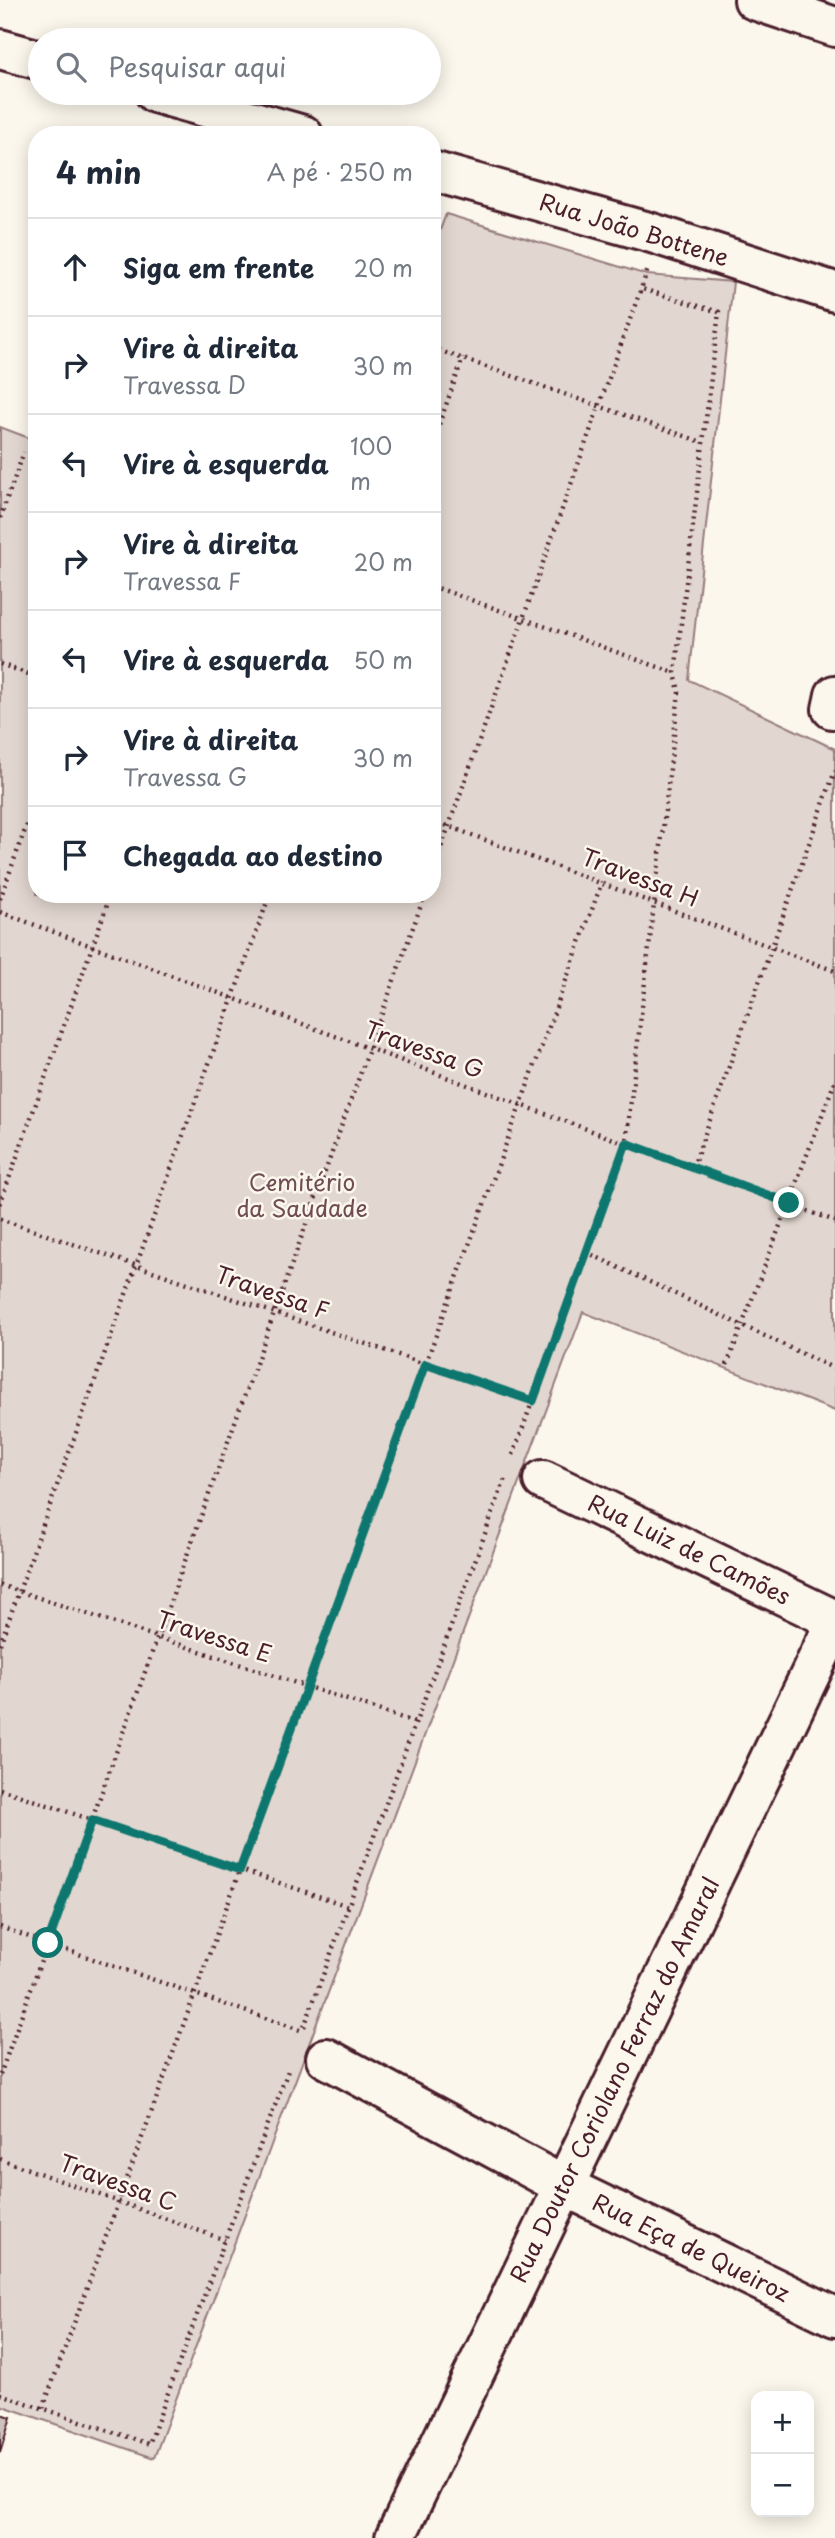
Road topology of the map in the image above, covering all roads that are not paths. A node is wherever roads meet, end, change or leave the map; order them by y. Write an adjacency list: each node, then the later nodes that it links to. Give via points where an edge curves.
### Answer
1 (754, 0): 2 (street)
2 (834, 24)
3 (0, 49): 4 (street)
4 (28, 57)
5 (197, 105): 6 (street)
6 (271, 126)
7 (441, 174): 8 (street, Rua João Bottene, via 652,233)
8 (835, 292)
9 (526, 1472): 10 (street, Rua Luiz de Camões)
10 (835, 1622): 12 (street, Rua Doutor Coriolano Ferraz do Amaral)
11 (309, 2057): 12 (street, Rua Eça de Queiroz)
12 (564, 2186): 13 (street, Rua Eça de Queiroz); 14 (street, Rua Doutor Coriolano Ferraz do Amaral)
13 (835, 2317)
14 (395, 2538)

